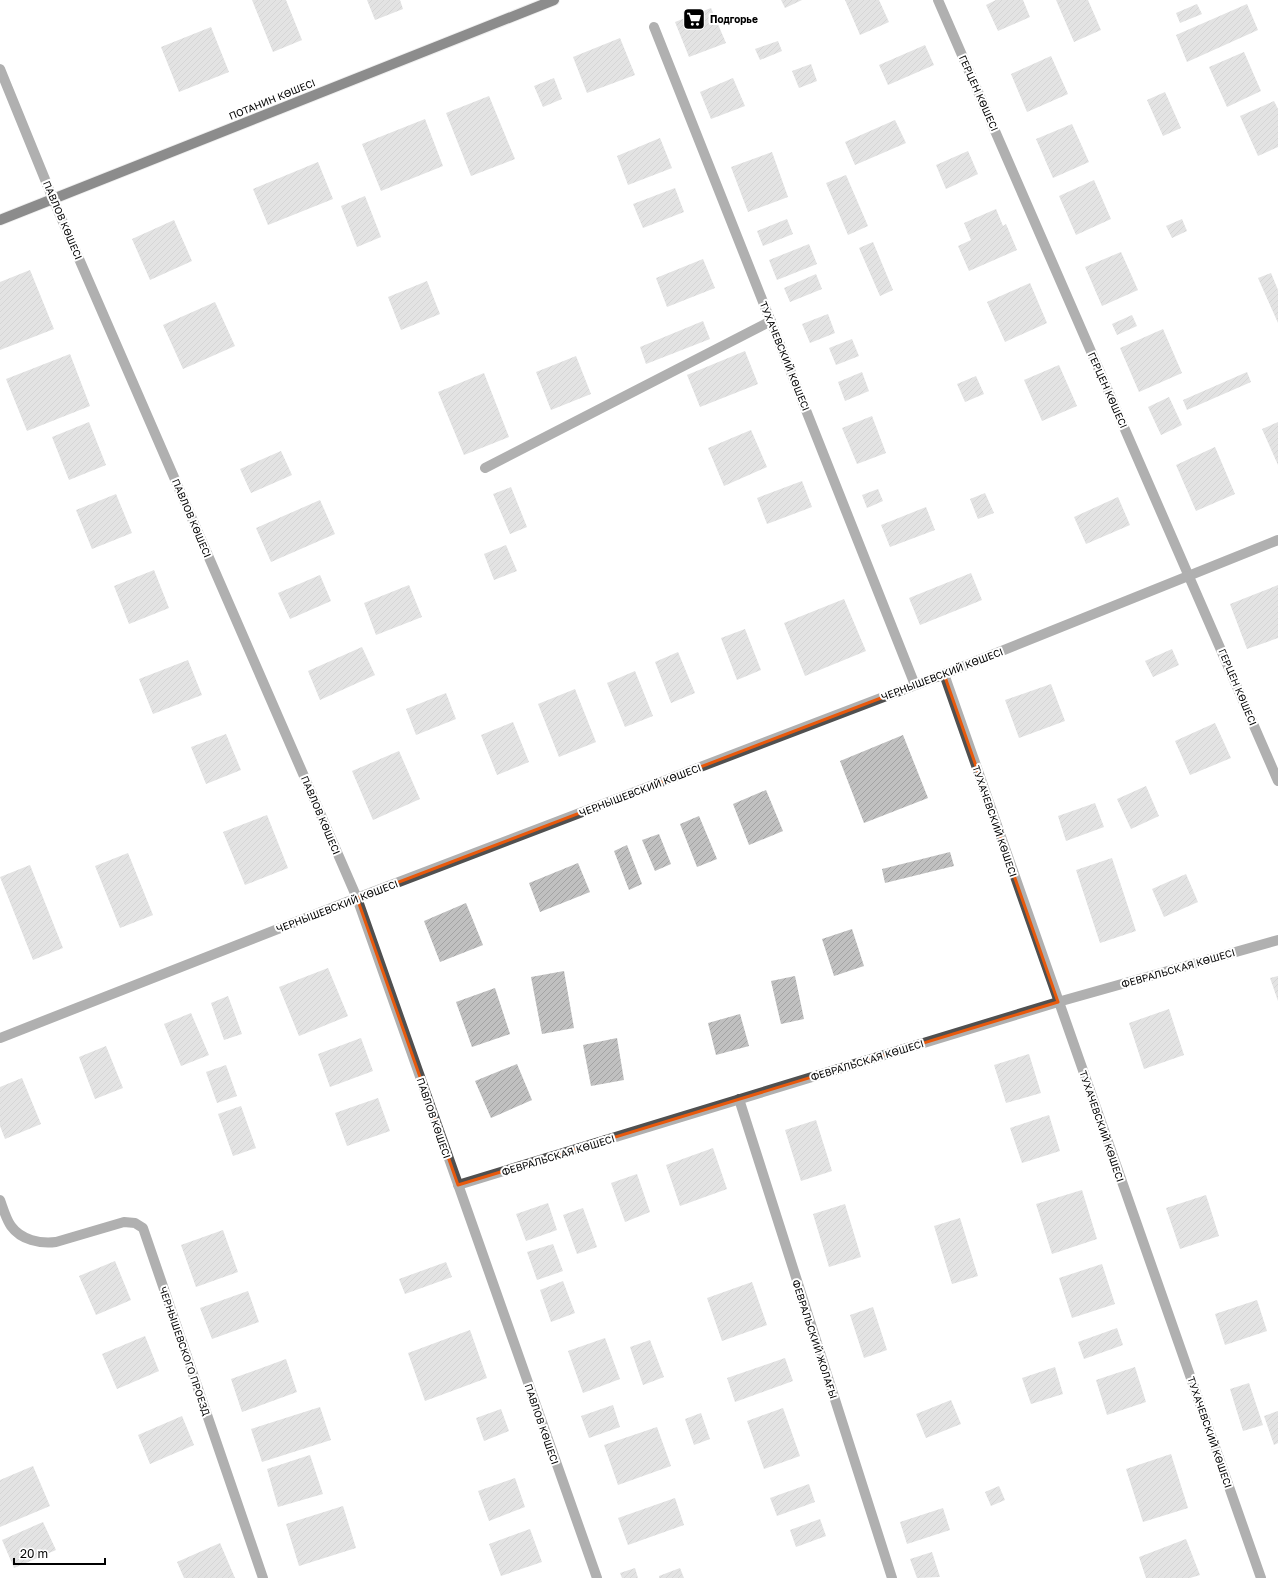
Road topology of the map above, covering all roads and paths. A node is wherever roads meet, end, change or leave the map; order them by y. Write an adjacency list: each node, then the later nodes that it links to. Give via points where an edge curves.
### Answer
1 (554, 0): 5 (main road, ПОТАНИН КӨШЕСІ)
2 (938, 0): 10 (street, ГЕРЦЕН КӨШЕСІ)
3 (654, 27): 7 (street, ТУХАЧЕВСКИЙ КӨШЕСІ)
4 (0, 69): 5 (street, ПАВЛОВ КӨШЕСІ)
5 (53, 199): 6 (main road, ПОТАНИН КӨШЕСІ); 14 (street, ПАВЛОВ КӨШЕСІ)
6 (0, 220)
7 (771, 320): 8 (street); 12 (street, ТУХАЧЕВСКИЙ КӨШЕСІ)
8 (485, 468)
9 (1278, 540): 10 (street, ЧЕРНЫШЕВСКИЙ КӨШЕСІ)
10 (1189, 575): 11 (street, ЧЕРНЫШЕВСКИЙ КӨШЕСІ); 13 (street, ГЕРЦЕН КӨШЕСІ)
11 (944, 674): 12 (street, ЧЕРНЫШЕВСКИЙ КӨШЕСІ); 16 (street, ТУХАЧЕВСКИЙ КӨШЕСІ)
12 (915, 685): 14 (street, ЧЕРНЫШЕВСКИЙ КӨШЕСІ)
13 (1278, 781)
14 (357, 898): 17 (street, ЧЕРНЫШЕВСКИЙ КӨШЕСІ); 19 (street, ПАВЛОВ КӨШЕСІ)
15 (1278, 940): 16 (street, ФЕВРАЛЬСКАЯ КӨШЕСІ)
16 (1058, 1002): 18 (street, ФЕВРАЛЬСКАЯ КӨШЕСІ); 24 (street, ТУХАЧЕВСКИЙ КӨШЕСІ)
17 (0, 1038)
18 (739, 1100): 19 (street, ФЕВРАЛЬСКАЯ КӨШЕСІ); 23 (street, ФЕВРАЛЬСКИЙ ЖОЛАҒЫ)
19 (458, 1185): 22 (street, ПАВЛОВ КӨШЕСІ)
20 (0, 1200): 21 (street, ЧЕРНЫШЕВСКОГО ПРОЕЗД, via 11,1226 22,1236 36,1242 56,1242 124,1222 135,1223 143,1228)
21 (263, 1578)
22 (597, 1578)
23 (892, 1578)
24 (1261, 1578)

